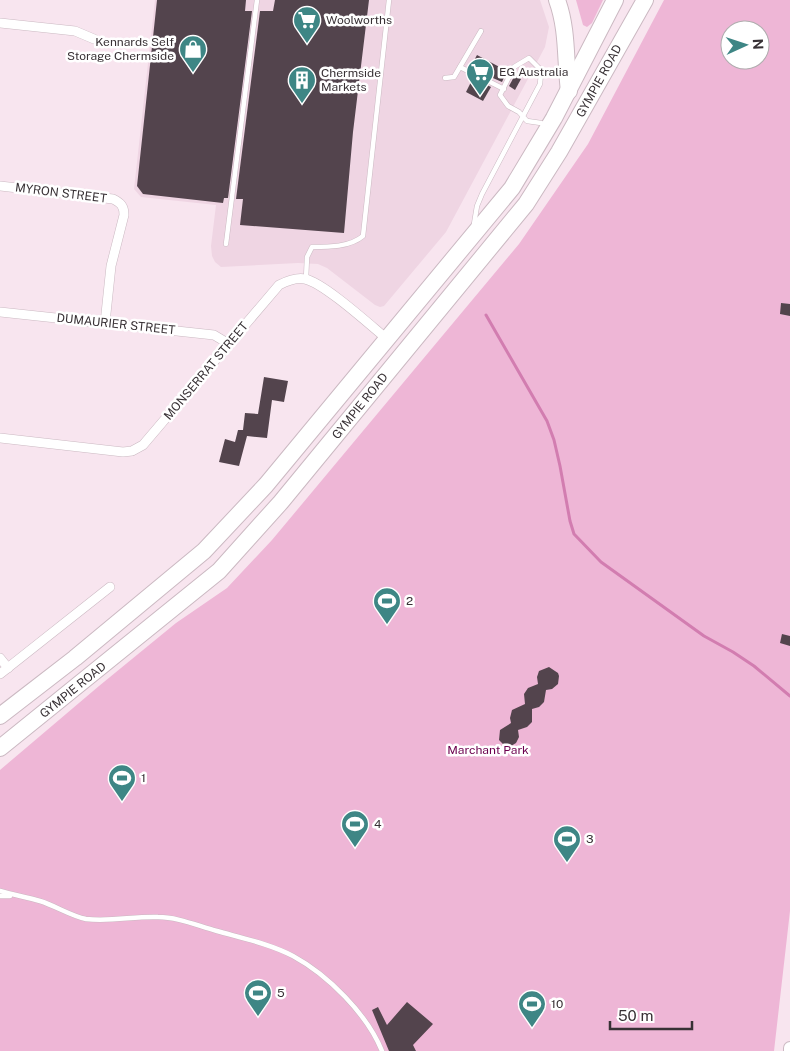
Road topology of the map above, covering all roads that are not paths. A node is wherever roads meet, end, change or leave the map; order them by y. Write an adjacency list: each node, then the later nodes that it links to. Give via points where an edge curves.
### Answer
1 (257, 0): 17 (lane)
2 (389, 0): 18 (lane, via 363,236 348,244 312,247)
3 (557, 0): 12 (highway, via 565,30)
4 (615, 0): 12 (highway, GYMPIE ROAD)
5 (646, 0): 29 (highway, GYMPIE ROAD, via 526,204 281,502 219,571)
6 (0, 22): 8 (street, via 75,32)
7 (481, 31): 9 (lane)
8 (94, 38)
9 (460, 67): 10 (lane, via 454,77); 11 (lane)
10 (445, 78)
11 (504, 89): 13 (lane, via 500,95 508,106); 13 (lane, via 514,67 529,58 539,68 540,84)
12 (569, 90): 14 (highway, GYMPIE ROAD)
13 (523, 116): 14 (lane, via 527,121); 16 (lane, via 482,194)
14 (549, 127): 16 (highway, GYMPIE ROAD, via 512,188)
15 (0, 186): 20 (street, MYRON STREET, via 113,199 121,203 124,215 111,266)
16 (468, 242): 21 (highway, GYMPIE ROAD)
17 (226, 244)
18 (306, 279): 21 (street, via 322,287); 22 (street, MONSERRAT STREET, via 291,279 279,285)
19 (0, 312): 20 (street, DUMAURIER STREET)
20 (106, 323): 22 (street, DUMAURIER STREET, via 214,335)
21 (387, 339): 28 (highway, GYMPIE ROAD, via 266,485 204,551)
22 (228, 344): 23 (street, MONSERRAT STREET, via 143,445 132,451)
23 (0, 438)
24 (110, 587): 26 (street)
25 (0, 658): 26 (street)
26 (8, 668): 27 (street)
27 (0, 674)
28 (0, 716)
29 (0, 748)
30 (0, 891): 32 (lane)
31 (0, 896): 32 (lane)
32 (14, 896): 33 (lane, via 40,901 83,918 105,921 159,917 178,920 271,947 316,970 342,994 362,1017)
33 (382, 1051)

